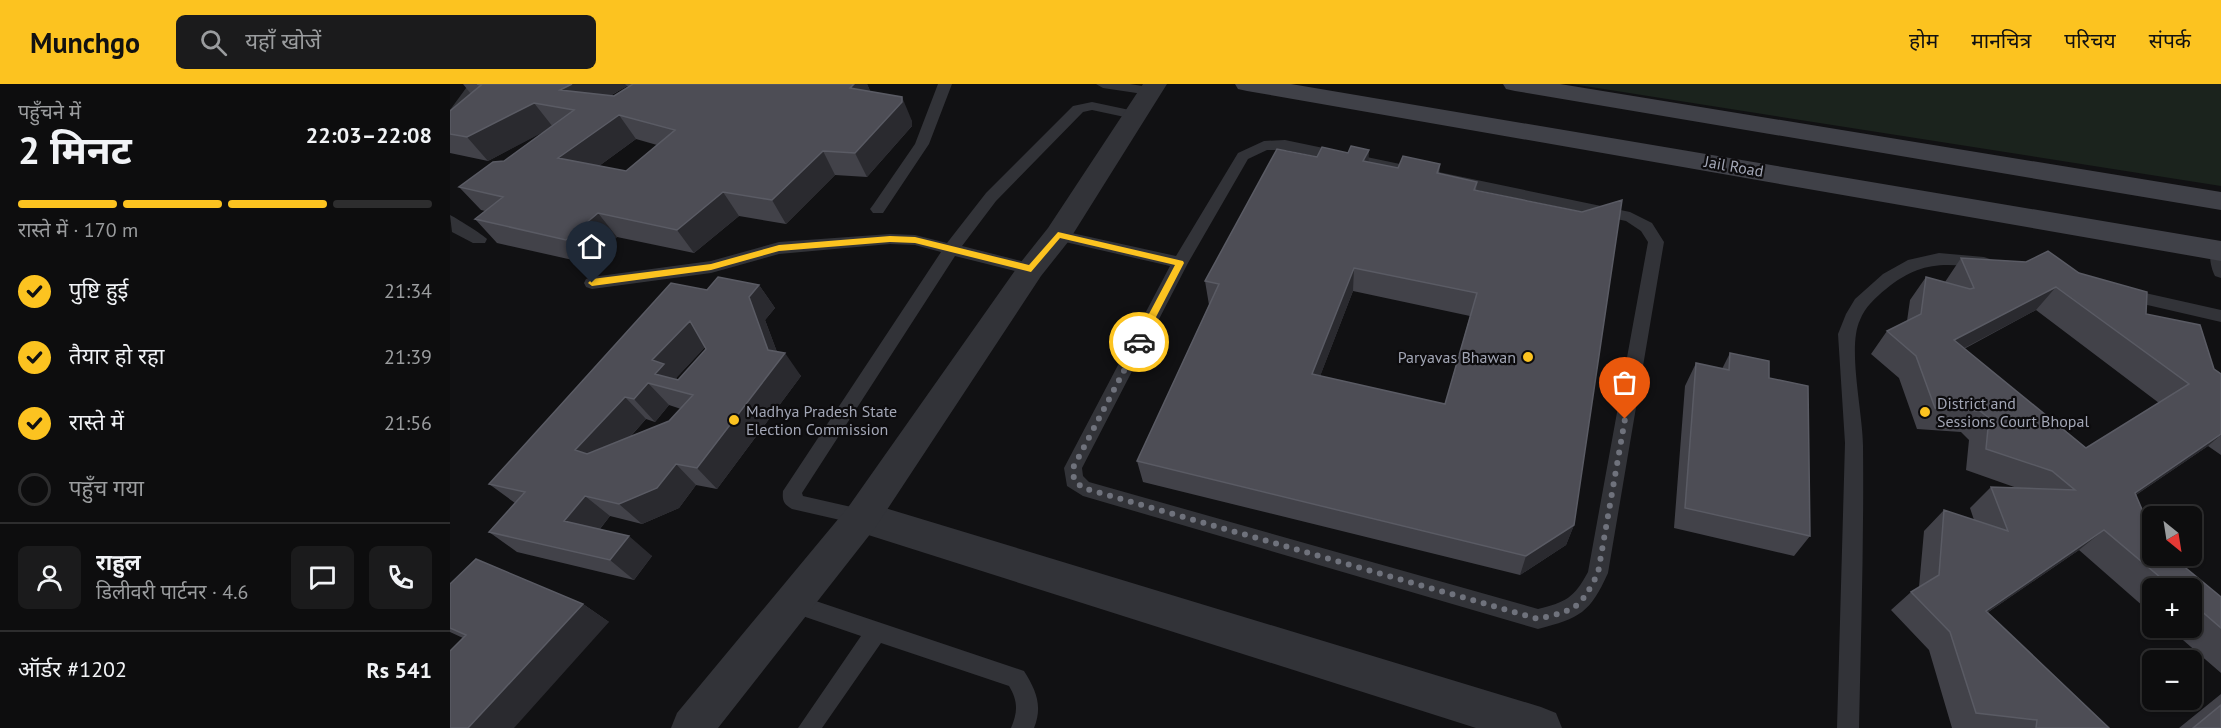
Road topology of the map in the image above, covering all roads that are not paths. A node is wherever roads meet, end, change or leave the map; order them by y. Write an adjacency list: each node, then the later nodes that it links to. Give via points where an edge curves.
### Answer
1 (477, 84): 7 (lane)
2 (945, 84): 9 (lane, via 922,144)
3 (1103, 84): 6 (lane)
4 (1247, 84): 14 (main road, Jail Road)
5 (1515, 84): 8 (main road)
6 (1146, 97): 11 (street); 13 (lane, via 1078,110 991,197)
7 (450, 121)
8 (2221, 201)
9 (878, 209)
10 (450, 220): 12 (lane)
11 (1058, 235): 15 (lane); 17 (street)
12 (479, 239)
13 (951, 249): 17 (lane); 18 (lane, via 915,240 890,239 779,248 711,267); 21 (lane, via 793,491 792,499 799,503)
14 (2220, 258)
15 (1180, 263): 15 (lane, via 1243,156 1264,146 1285,145 1620,215 1647,227 1656,242 1598,573 1574,610 1538,619 1083,488 1074,480 1073,468)
16 (2004, 268): 25 (lane, via 1958,258 1916,262 1895,272 1858,305 1851,317 1846,334 1854,443)
17 (1031, 269): 21 (street)
18 (592, 283)
19 (2108, 291): 20 (lane)
20 (2221, 316)
21 (862, 517): 22 (street); 24 (street)
22 (792, 603): 23 (lane); 26 (street)
23 (876, 632): 27 (lane); 28 (lane, via 1016,678 1029,698)
24 (1522, 725)
25 (1850, 726)
26 (692, 728)
27 (809, 728)
28 (1022, 728)

